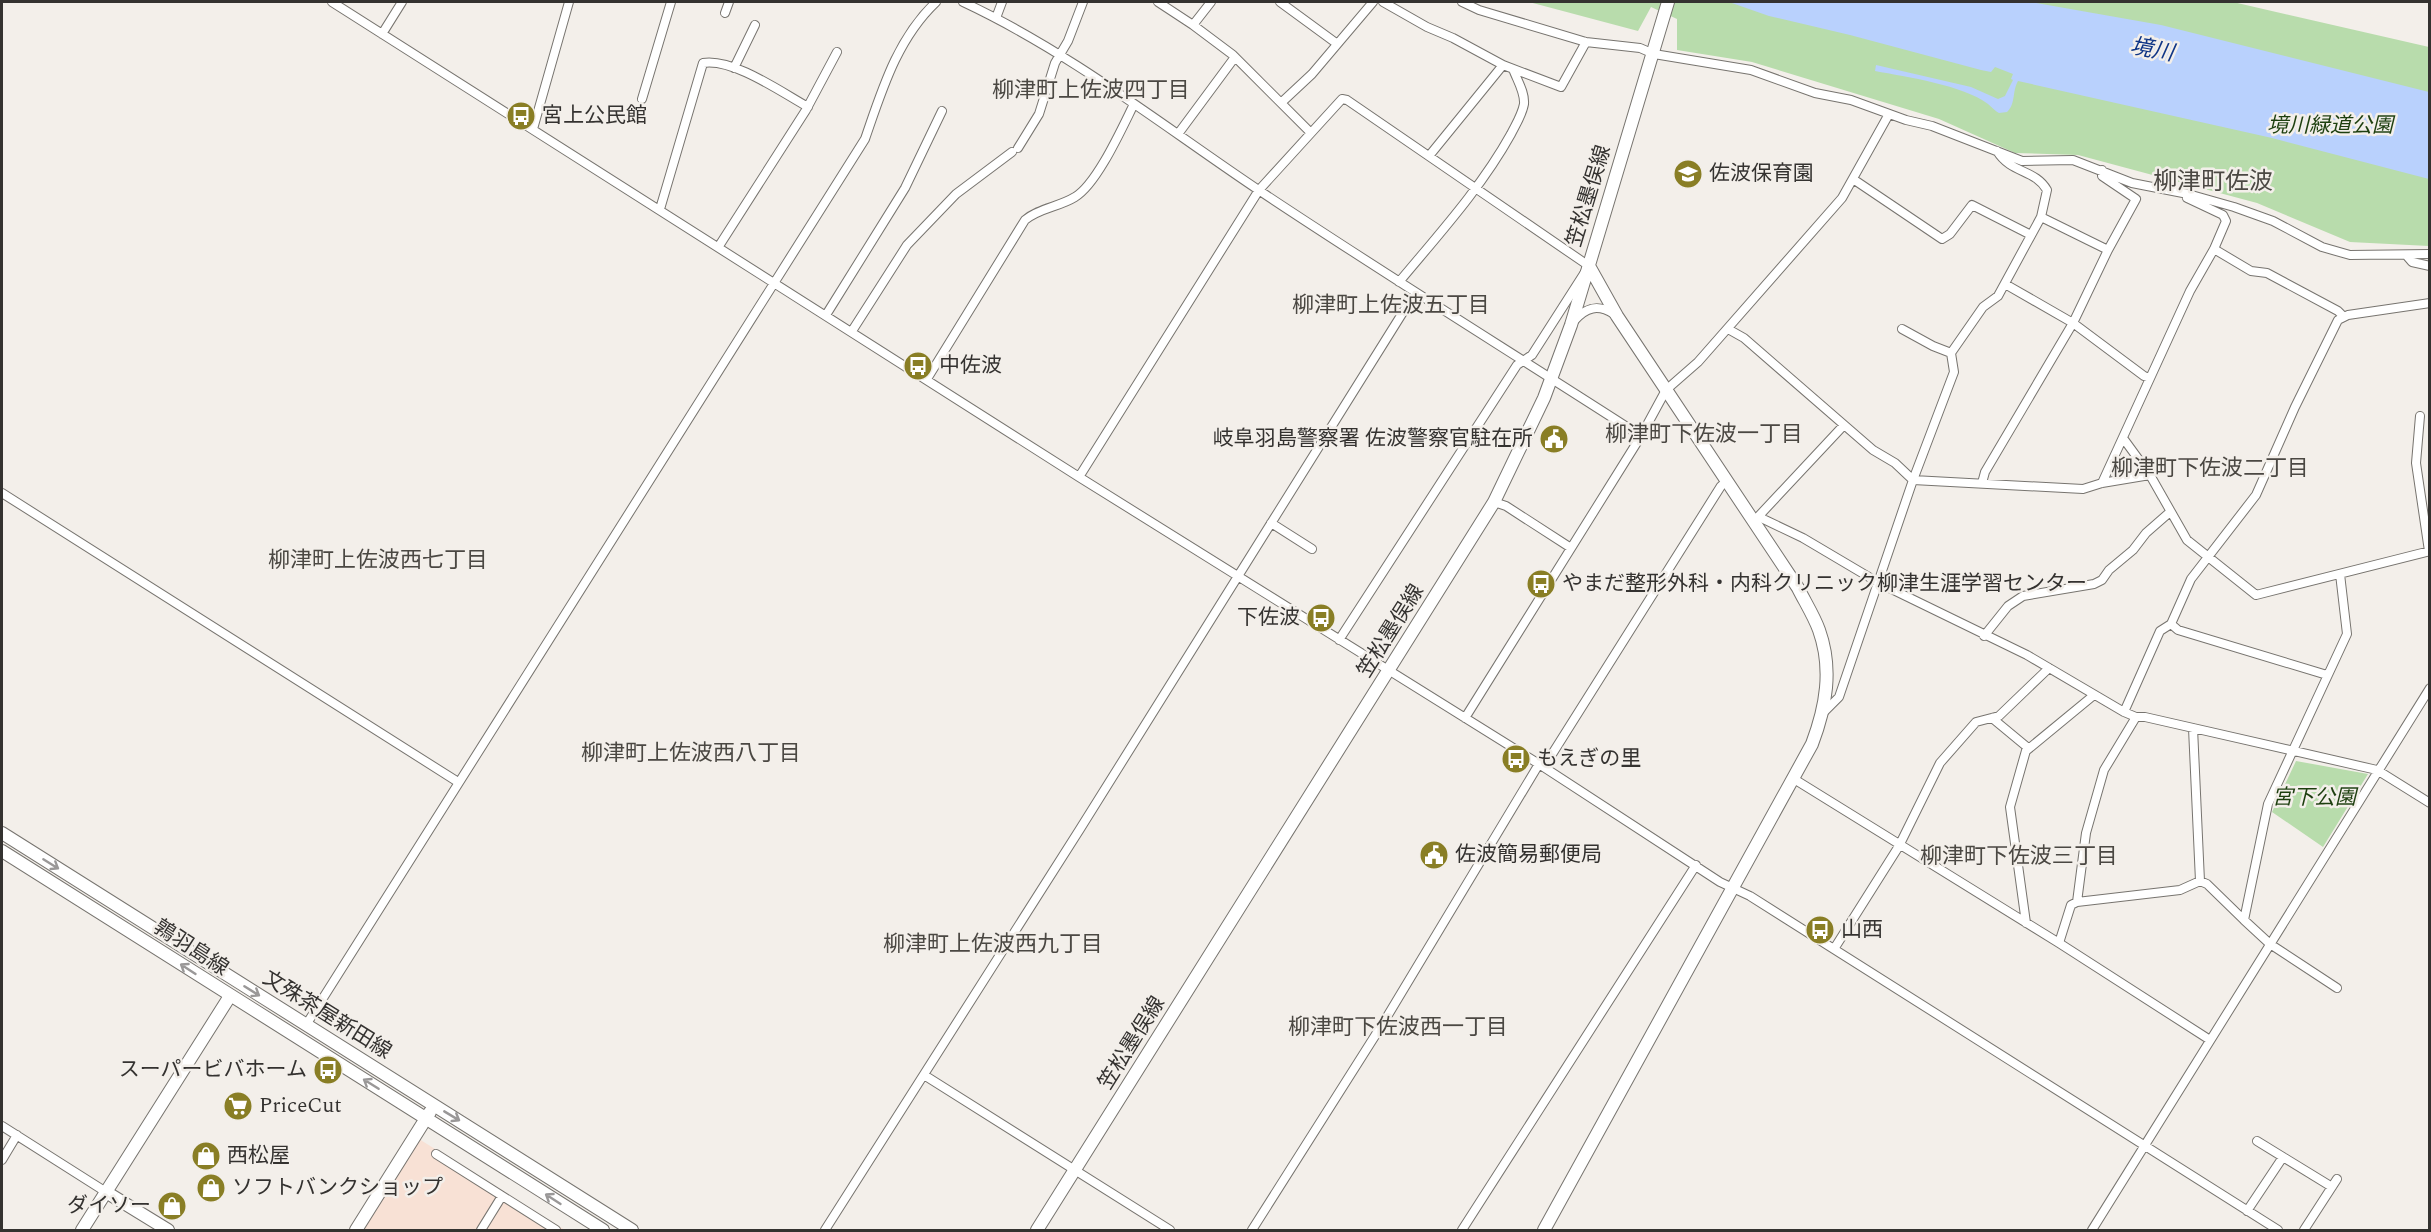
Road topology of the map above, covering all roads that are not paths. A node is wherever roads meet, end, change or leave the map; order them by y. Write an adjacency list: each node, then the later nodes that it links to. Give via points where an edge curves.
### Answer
1 (332, 2): 21 (street)
2 (402, 2): 21 (street)
3 (569, 2): 37 (street)
4 (671, 2): 31 (street)
5 (729, 2): 17 (street)
6 (936, 2): 57 (street, via 921,16 902,45 865,139)
7 (963, 2): 18 (street)
8 (1002, 2): 18 (street)
9 (1083, 2): 25 (street)
10 (1158, 2): 20 (street)
11 (1211, 2): 20 (street)
12 (1280, 2): 23 (street)
13 (1373, 2): 23 (street)
14 (1383, 2): 28 (street)
15 (1462, 2): 22 (street)
16 (1668, 2): 26 (main road, 笠松墨俣線)
17 (725, 13)
18 (996, 18): 25 (street)
19 (755, 25): 29 (street)
20 (1193, 25): 27 (street)
21 (382, 33): 37 (street)
22 (1586, 42): 26 (street, via 1640,48); 30 (street, via 1561,87)
23 (1336, 43): 32 (street, via 1312,74)
24 (837, 52): 34 (street)
25 (1061, 54): 33 (street); 69 (street, via 1039,114 1015,150 956,194 907,245)
26 (1654, 54): 36 (street, via 1751,70); 55 (main road, 笠松墨俣線)
27 (1235, 57): 32 (street); 39 (street)
28 (1503, 65): 30 (street); 41 (street)
29 (734, 68): 34 (street); 47 (street, via 703,63)
30 (1513, 69): 44 (street, via 1524,101 1521,114)
31 (642, 99)
32 (1282, 102): 38 (street)
33 (1134, 104): 39 (street); 74 (street, via 1082,193 1025,220)
34 (808, 107): 50 (street)
35 (942, 111): 62 (street, via 905,188)
36 (1889, 114): 40 (street); 43 (street)
37 (533, 129): 47 (street)
38 (1310, 132): 41 (street, via 1342,99 1347,100); 45 (street)
39 (1178, 134): 45 (street)
40 (1997, 151): 42 (street, via 2022,161 2073,160); 48 (street, via 2004,163 2042,181 2047,190)
41 (1429, 156): 44 (street)
42 (2102, 170): 46 (street, via 2132,183); 52 (street, via 2102,176 2136,200)
43 (1853, 179): 49 (street, via 1942,239 1972,205); 67 (street, via 1842,198)
44 (1476, 189): 55 (street); 58 (street)
45 (1259, 190): 58 (street); 81 (street)
46 (2188, 194): 51 (street, via 2187,198 2226,220); 54 (street, via 2273,221 2322,247 2350,255)
47 (660, 209): 50 (street)
48 (2041, 217): 49 (street); 52 (street)
49 (2031, 235): 59 (street)
50 (719, 246): 57 (street)
51 (2214, 249): 64 (street, via 2251,271 2267,273); 73 (street)
52 (2108, 250): 65 (street)
53 (2430, 254): 54 (street)
54 (2406, 255): 56 (street, via 2412,262)
55 (1589, 266): 63 (main road); 66 (main road, 笠松墨俣線); 71 (street, via 1532,355)
56 (2430, 266)
57 (775, 282): 62 (street); 117 (street)
58 (1400, 282): 60 (street)
59 (2005, 284): 65 (street); 70 (street, via 1998,296 1983,307)
60 (1415, 293): 71 (street); 90 (street)
61 (2430, 303): 64 (street)
62 (826, 315): 69 (street)
63 (1617, 316): 66 (street, via 1603,307 1594,308 1583,311); 75 (main road)
64 (2344, 317): 94 (street, via 2338,320 2256,495)
65 (2073, 323): 73 (street); 84 (street)
66 (1571, 325): 72 (main road, 笠松墨俣線)
67 (1728, 329): 75 (street); 77 (street, via 1744,338)
68 (1902, 329): 70 (street)
69 (852, 332): 74 (street)
70 (1951, 353): 82 (street, via 1954,372)
71 (1524, 360): 72 (street); 100 (street, via 1517,365)
72 (1552, 378): 78 (street); 87 (main road, 笠松墨俣線)
73 (2150, 378): 79 (street)
74 (927, 379): 81 (street)
75 (1666, 390): 78 (street); 83 (main road)
76 (2420, 416): 93 (street, via 2416,463)
77 (1844, 425): 82 (street); 89 (street)
78 (1641, 436): 91 (street)
79 (2123, 438): 80 (street); 85 (street)
80 (2150, 475): 85 (street); 88 (street)
81 (1080, 477): 96 (street)
82 (1912, 480): 84 (street); 97 (street)
83 (1727, 481): 89 (main road); 114 (street, via 1549,759)
84 (1982, 483): 85 (street, via 2083,489)
85 (2102, 483)
86 (2, 493): 117 (street)
87 (1494, 502): 91 (street); 102 (main road, 笠松墨俣線)
88 (2170, 512): 94 (street, via 2187,540); 99 (street, via 2103,580 2023,596 2008,606)
89 (1756, 519): 97 (street, via 1813,544); 106 (main road, via 1819,631 1828,676)
90 (1271, 523): 92 (street); 96 (street)
91 (1572, 548): 109 (street)
92 (1312, 549)
93 (2429, 551): 95 (street)
94 (2206, 557): 95 (street, via 2256,595); 98 (street, via 2191,579)
95 (2340, 574): 103 (street, via 2347,634)
96 (1238, 576): 100 (street); 135 (street)
97 (1879, 583): 99 (street); 106 (street, via 1839,697)
98 (2172, 624): 103 (street, via 2178,630); 107 (street, via 2160,631)
99 (1984, 636): 101 (street)
100 (1339, 640): 102 (street)
101 (2049, 668): 105 (street); 110 (street, via 1999,716)
102 (1390, 671): 109 (street); 145 (main road, 笠松墨俣線)
103 (2326, 675): 113 (street)
104 (2430, 688): 115 (street)
105 (2094, 694): 107 (street); 112 (street)
106 (1824, 712): 116 (main road)
107 (2124, 712): 108 (street)
108 (2136, 717): 111 (street); 125 (street, via 2104,770 2086,833)
109 (1466, 718): 114 (street)
110 (1992, 718): 112 (street); 120 (street, via 1976,722 1940,763)
111 (2193, 728): 113 (street); 123 (street)
112 (2026, 751): 127 (street, via 2010,807)
113 (2293, 753): 115 (street); 126 (street, via 2268,804)
114 (1539, 764): 122 (street); 161 (street, via 1385,1020)
115 (2377, 770): 118 (street); 129 (street)
116 (1794, 779): 120 (street); 124 (main road)
117 (458, 782): 133 (street)
118 (2430, 803)
119 (2, 833): 133 (main road, 文殊茶屋新田線, one-way to 133)
120 (1899, 846): 127 (street); 130 (street)
121 (2, 850): 132 (main road, 鶉羽島線, one-way to 121)
122 (1696, 865): 124 (street); 162 (street)
123 (2200, 881): 125 (street, via 2180,890); 126 (street)
124 (1733, 889): 130 (street); 163 (main road)
125 (2077, 902): 128 (street, via 2071,905)
126 (2244, 920): 129 (street)
127 (2026, 923): 128 (street)
128 (2059, 943): 134 (street)
129 (2270, 944): 131 (street); 134 (street)
130 (1834, 950): 141 (street)
131 (2337, 988)
132 (230, 996): 137 (main road, 鶉羽島線, one-way to 132); 148 (main road)
133 (306, 1025): 136 (main road, 文殊茶屋新田線)
134 (2211, 1040): 141 (street)
135 (924, 1075): 145 (street); 158 (street)
136 (434, 1106): 137 (main road); 157 (main road, 文殊茶屋新田線, one-way to 157)
137 (426, 1118): 153 (main road); 156 (main road, 鶉羽島線, one-way to 137)
138 (2, 1126): 139 (street)
139 (16, 1135): 144 (street); 148 (street)
140 (2257, 1141): 143 (street)
141 (2145, 1146): 150 (street); 164 (street)
142 (436, 1154): 149 (street)
143 (2283, 1156): 147 (street); 150 (street)
144 (2, 1160)
145 (1075, 1171): 159 (main road, 笠松墨俣線); 160 (street)
146 (2337, 1179): 147 (street)
147 (2332, 1187): 166 (street)
148 (106, 1192): 151 (main road); 152 (main road)
149 (502, 1196): 154 (street); 155 (street)
150 (2247, 1211): 165 (street)
151 (82, 1230)
152 (168, 1230)
153 (356, 1230)
154 (481, 1230)
155 (556, 1230)
156 (603, 1230)
157 (632, 1230)
158 (825, 1230)
159 (1037, 1230)
160 (1170, 1230)
161 (1252, 1230)
162 (1462, 1230)
163 (1544, 1230)
164 (2092, 1230)
165 (2278, 1230)
166 (2304, 1230)

